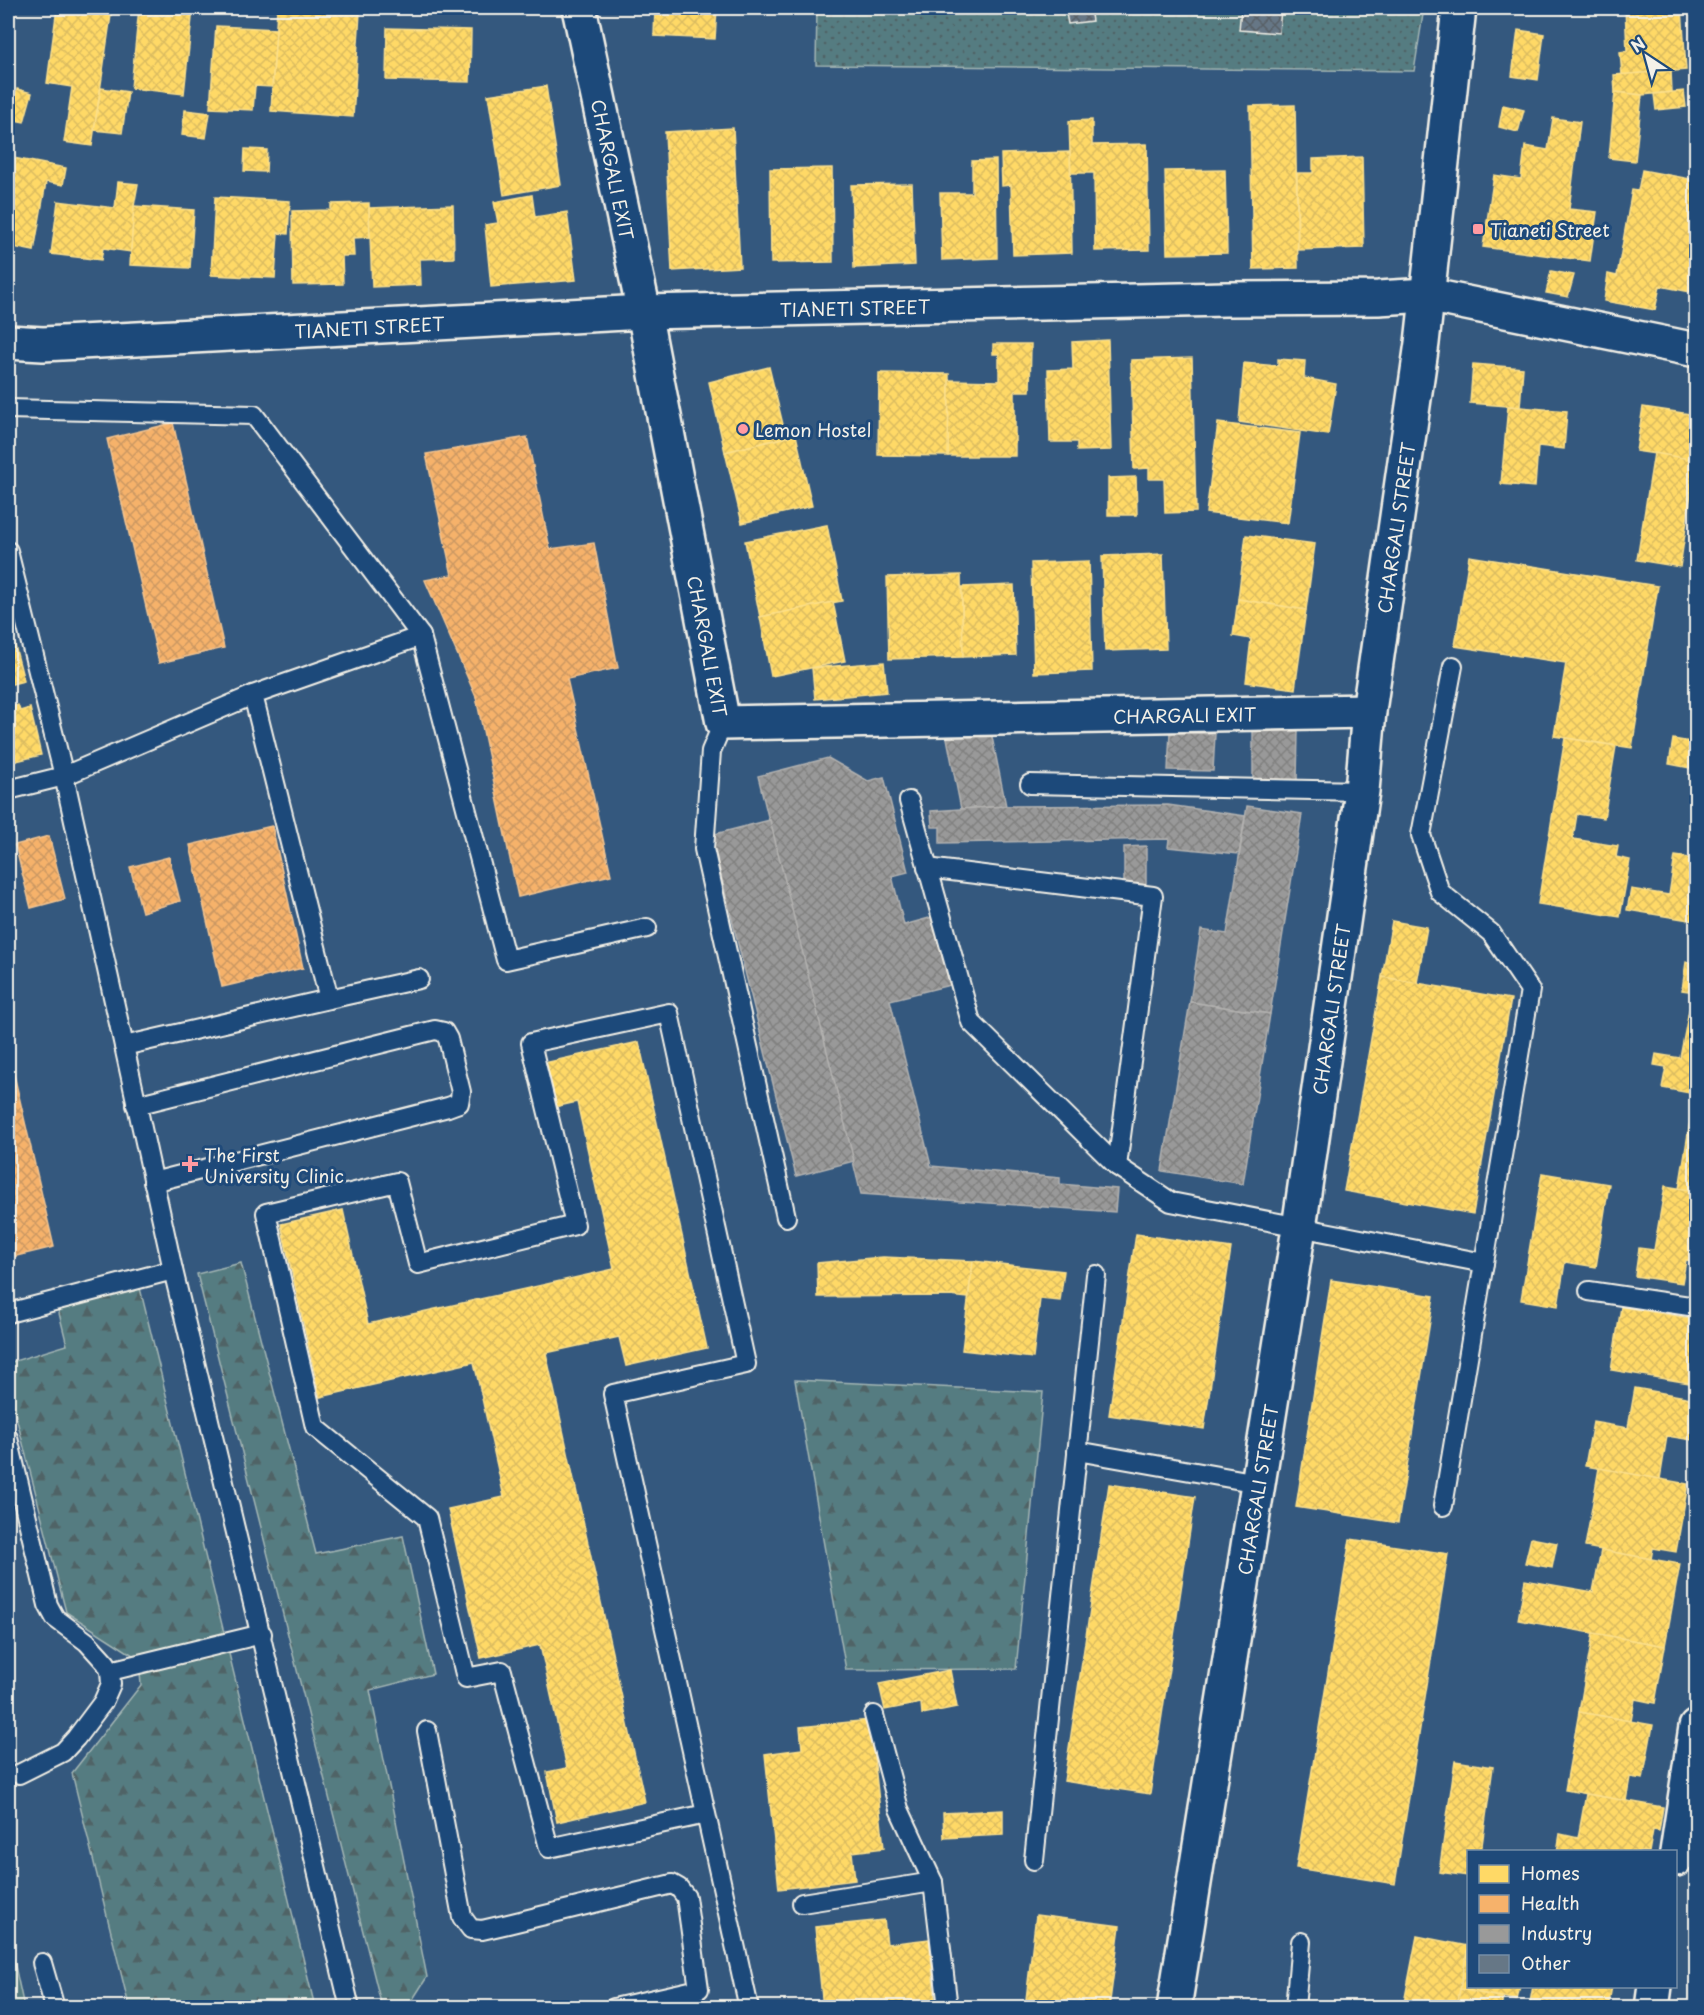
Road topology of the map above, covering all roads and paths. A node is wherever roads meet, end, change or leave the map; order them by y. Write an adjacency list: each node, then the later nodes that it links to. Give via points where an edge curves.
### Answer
1 (579, 8): 4 (street, CHARGALI EXIT)
2 (1459, 8): 3 (street, CHARGALI STREET)
3 (1427, 295): 4 (street, TIANETI STREET); 6 (street, TIANETI STREET); 12 (street, CHARGALI STREET)
4 (644, 312): 5 (street, TIANETI STREET, via 43,344); 13 (street, CHARGALI EXIT)
5 (8, 342)
6 (1696, 350)
7 (8, 409): 9 (lane, via 254,415)
8 (8, 551): 14 (lane)
9 (421, 636): 11 (lane); 20 (lane, via 506,960)
10 (1453, 666): 29 (lane, via 1421,835 1440,892 1491,933 1530,990)
11 (253, 695): 14 (lane); 22 (lane)
12 (1369, 711): 13 (street, CHARGALI EXIT); 17 (street, CHARGALI STREET)
13 (723, 723): 27 (lane, via 711,752 704,849)
14 (64, 776): 16 (lane); 23 (lane)
15 (1030, 784): 17 (lane)
16 (8, 790)
17 (1362, 791): 28 (street, CHARGALI STREET)
18 (909, 801): 19 (lane)
19 (927, 868): 25 (lane, via 971,1022); 25 (lane, via 1153,896)
20 (647, 928)
21 (419, 979): 22 (lane)
22 (328, 999): 23 (lane)
23 (124, 1046): 24 (lane)
24 (136, 1105): 26 (lane); 26 (lane, via 435,1030 444,1032 448,1039 461,1092 459,1103 448,1107)
25 (1117, 1167): 28 (lane, via 1171,1202)
26 (153, 1182): 30 (lane)
27 (786, 1217)
28 (1299, 1227): 29 (lane); 37 (street, CHARGALI STREET)
29 (1484, 1263): 38 (lane)
30 (173, 1270): 34 (lane); 39 (lane)
31 (1096, 1275): 36 (lane)
32 (1589, 1290): 33 (lane)
33 (1696, 1307)
34 (8, 1313)
35 (8, 1438): 40 (lane, via 48,1605 55,1618 87,1642)
36 (1077, 1451): 37 (lane); 47 (lane)
37 (1258, 1483): 58 (street, CHARGALI STREET)
38 (1443, 1506)
39 (262, 1634): 40 (lane); 54 (lane)
40 (110, 1671): 44 (lane, via 111,1684 103,1702 76,1738 63,1752)
41 (874, 1715): 48 (lane, via 899,1809)
42 (1696, 1727): 46 (street)
43 (427, 1731): 55 (lane, via 462,1917 471,1929 482,1930 672,1884 686,1897 699,1989)
44 (19, 1774)
45 (706, 1814): 45 (lane, via 549,1848 502,1671 466,1678 427,1518 315,1427 266,1213 397,1182 418,1264 575,1225 531,1043 669,1013 746,1364 613,1394); 56 (lane)
46 (1677, 1852)
47 (1034, 1860)
48 (933, 1882): 49 (lane); 57 (lane)
49 (802, 1904)
50 (1301, 1942): 59 (lane)
51 (42, 1963): 53 (lane)
52 (1655, 1988): 60 (street)
53 (55, 2007)
54 (350, 2007)
55 (614, 2007)
56 (749, 2007)
57 (948, 2007)
58 (1174, 2007)
59 (1295, 2007)
60 (1652, 2007)

